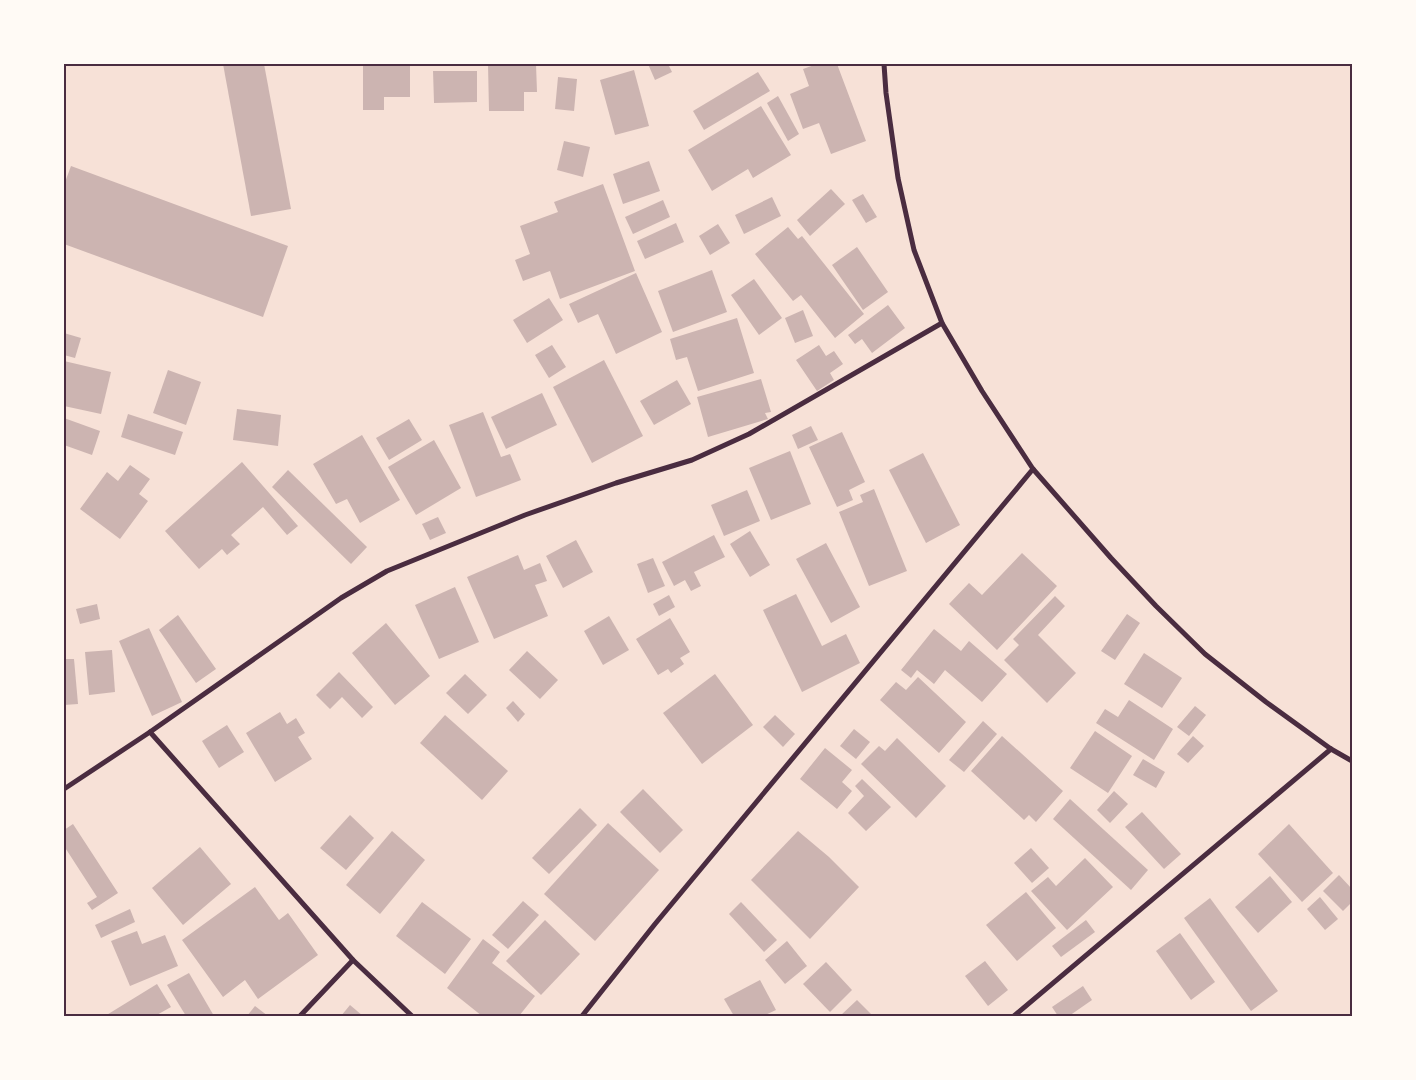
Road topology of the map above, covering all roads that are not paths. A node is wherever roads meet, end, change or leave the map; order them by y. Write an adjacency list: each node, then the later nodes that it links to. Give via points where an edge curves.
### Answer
1 (884, 64): 2 (street, via 898,178 914,250)
2 (942, 323): 3 (street); 4 (street, via 749,434 692,460 525,515 387,571 341,598)
3 (1033, 469): 5 (street, via 1111,558 1205,654); 11 (street)
4 (150, 732): 7 (street); 8 (street)
5 (1331, 749): 6 (street); 12 (street)
6 (1352, 761)
7 (64, 789)
8 (353, 960): 9 (street); 10 (street)
9 (300, 1016)
10 (412, 1016)
11 (582, 1016)
12 (1014, 1016)

